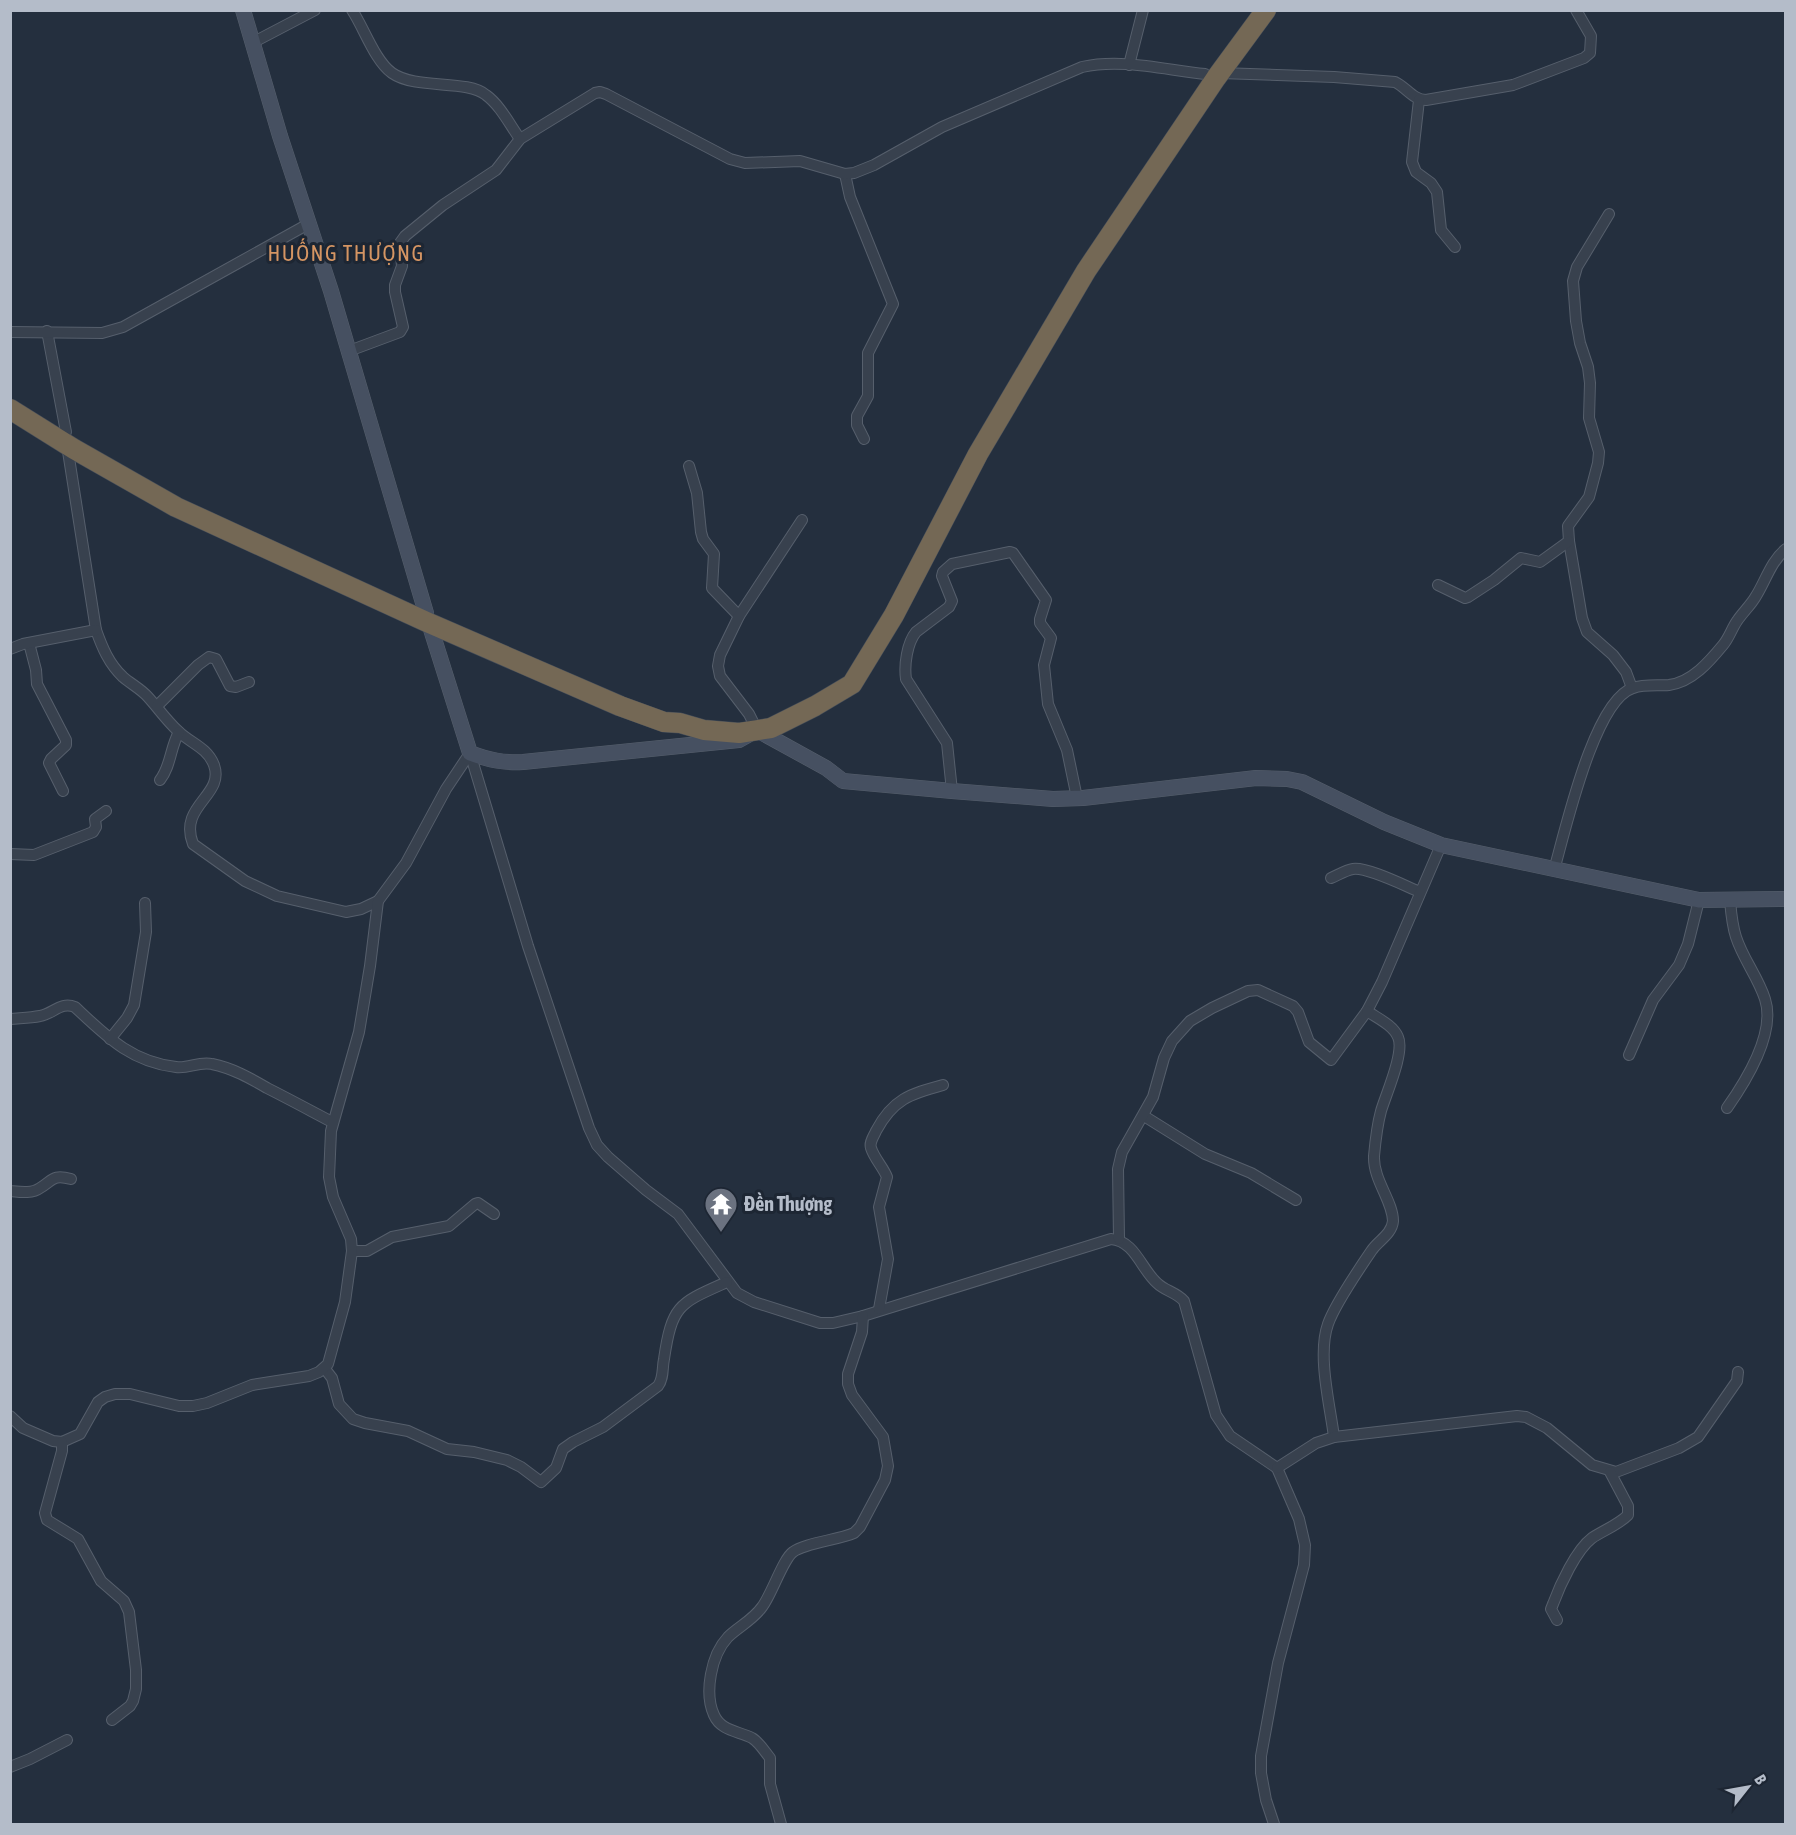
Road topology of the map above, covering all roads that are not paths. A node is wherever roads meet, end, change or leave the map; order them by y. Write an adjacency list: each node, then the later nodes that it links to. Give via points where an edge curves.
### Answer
1 (243, 10): 8 (street)
2 (315, 10): 8 (street)
3 (352, 10): 12 (street, via 392,73 414,81 478,90 490,98)
4 (1143, 10): 9 (street)
5 (1251, 10): 10 (highway)
6 (1266, 10): 10 (highway)
7 (1576, 10): 11 (street, via 1591,36 1590,53 1584,58 1513,84)
8 (252, 43): 15 (street)
9 (1129, 65): 10 (street); 13 (street, via 1082,67 942,127 874,165)
10 (1213, 74): 11 (street, via 1395,82); 37 (highway, via 1087,252 993,407 843,675 842,688 771,728)
11 (1419, 100): 16 (street, via 1412,162 1416,172 1437,192 1441,230)
12 (520, 139): 13 (street, via 600,92 730,159 745,163 800,161); 19 (street, via 496,170 405,236 400,243 402,266 395,285 403,327 400,332)
13 (845, 174): 23 (street, via 850,197 893,304 868,353 868,396 857,416)
14 (1609, 214): 26 (street, via 1576,267 1573,281 1576,321 1590,383 1589,418 1599,452 1589,497 1568,526)
15 (310, 223): 17 (street, via 123,327 102,333); 19 (street)
16 (1455, 247)
17 (46, 331): 18 (street); 22 (street)
18 (10, 332)
19 (349, 351): 30 (street)
20 (10, 398): 22 (highway)
21 (10, 409): 22 (highway)
22 (66, 438): 30 (highway); 31 (street)
23 (864, 439)
24 (689, 466): 29 (street, via 697,493 700,532 714,554 712,588)
25 (802, 520): 29 (street)
26 (1569, 541): 28 (street, via 1540,562 1521,558 1468,597); 35 (street, via 1587,632 1613,655)
27 (1785, 549): 35 (street, via 1725,643 1693,676 1671,685)
28 (1438, 585)
29 (739, 616): 37 (street, via 718,666 720,676)
30 (427, 618): 37 (highway, via 667,713 680,723 704,730); 39 (street)
31 (96, 630): 32 (street); 36 (street, via 121,675)
32 (29, 643): 33 (street); 41 (street, via 37,684 66,740 49,763)
33 (10, 649)
34 (249, 682): 36 (street, via 230,686 216,659 209,657)
35 (1632, 688): 47 (street, via 1606,715 1592,742)
36 (157, 706): 38 (street)
37 (757, 730): 39 (street, via 739,740 523,762 503,763); 42 (street, via 843,781)
38 (178, 732): 40 (street); 53 (street, via 209,756 216,775 214,785 191,815 189,835 193,844 245,881 277,896 346,912)
39 (470, 753): 53 (street, via 406,862); 69 (street, via 528,946 593,1137 608,1157 678,1214)
40 (160, 780)
41 (63, 790)
42 (951, 791): 43 (street); 43 (street, via 947,743 906,679 910,644 916,632 952,601 942,576 946,568 1010,552 1046,600 1040,623 1051,638 1044,665 1048,704 1067,750)
43 (1077, 798): 45 (street, via 1287,778)
44 (106, 811): 46 (street, via 95,819 93,832 34,855)
45 (1441, 846): 47 (street); 49 (street)
46 (10, 854)
47 (1554, 870): 51 (street)
48 (1331, 878): 49 (street, via 1358,869)
49 (1420, 892): 55 (street)
50 (1785, 899): 52 (street)
51 (1700, 900): 52 (street); 58 (street, via 1679,965 1653,1000)
52 (1730, 900): 60 (street, via 1736,936 1765,999 1768,1017 1767,1031 1750,1075)
53 (378, 901): 62 (street, via 359,1032)
54 (145, 903): 57 (street, via 146,932 134,1005)
55 (1367, 1011): 61 (street, via 1331,1060 1309,1042 1293,1006 1258,990 1248,991 1190,1021 1172,1041); 75 (street, via 1400,1040 1374,1156 1393,1222 1327,1325 1325,1364)
56 (10, 1019): 57 (street, via 40,1016 69,1004)
57 (110, 1039): 62 (street, via 157,1065 181,1068 202,1063 237,1071)
58 (1629, 1055)
59 (943, 1084): 70 (street, via 911,1093 896,1103 870,1143 887,1177 879,1207 888,1259)
60 (1727, 1108)
61 (1144, 1116): 65 (street, via 1205,1154 1251,1173); 67 (street, via 1122,1152 1118,1169)
62 (332, 1122): 68 (street, via 329,1177)
63 (71, 1179): 64 (street, via 59,1176 30,1192)
64 (10, 1191)
65 (1296, 1200)
66 (494, 1214): 68 (street, via 474,1204 449,1226 392,1237 367,1251)
67 (1119, 1239): 70 (street); 77 (street, via 1156,1283 1184,1300 1216,1414 1224,1428)
68 (352, 1251): 72 (street, via 345,1302)
69 (727, 1282): 71 (street, via 754,1302 820,1323); 72 (street, via 695,1296 678,1310 669,1331 658,1386 603,1427 563,1449 556,1468 541,1482 507,1460 447,1449 408,1431 353,1419 342,1410 332,1378)
70 (879, 1310): 71 (street)
71 (863, 1316): 83 (street, via 848,1384 883,1437 888,1466 885,1480 854,1533 792,1552 761,1609 720,1647 708,1691 718,1722 754,1739 770,1758 770,1784)
72 (325, 1369): 76 (street, via 309,1376 252,1385 193,1406 115,1394 98,1402 80,1434)
73 (1738, 1372): 78 (street, via 1737,1381 1698,1437 1679,1448)
74 (10, 1416): 76 (street, via 23,1428)
75 (1334, 1437): 77 (street, via 1316,1443); 78 (street, via 1526,1417 1592,1465)
76 (62, 1442): 80 (street, via 45,1513 47,1520 82,1544 101,1581 124,1601 131,1619 136,1689 130,1706)
77 (1277, 1468): 84 (street, via 1299,1519 1305,1545 1304,1565 1278,1663 1261,1756 1264,1791)
78 (1610, 1472): 79 (street, via 1628,1506 1628,1515 1580,1550 1551,1610)
79 (1557, 1620)
80 (112, 1720)
81 (67, 1740): 82 (street)
82 (10, 1767)
83 (781, 1824)
84 (1274, 1824)

